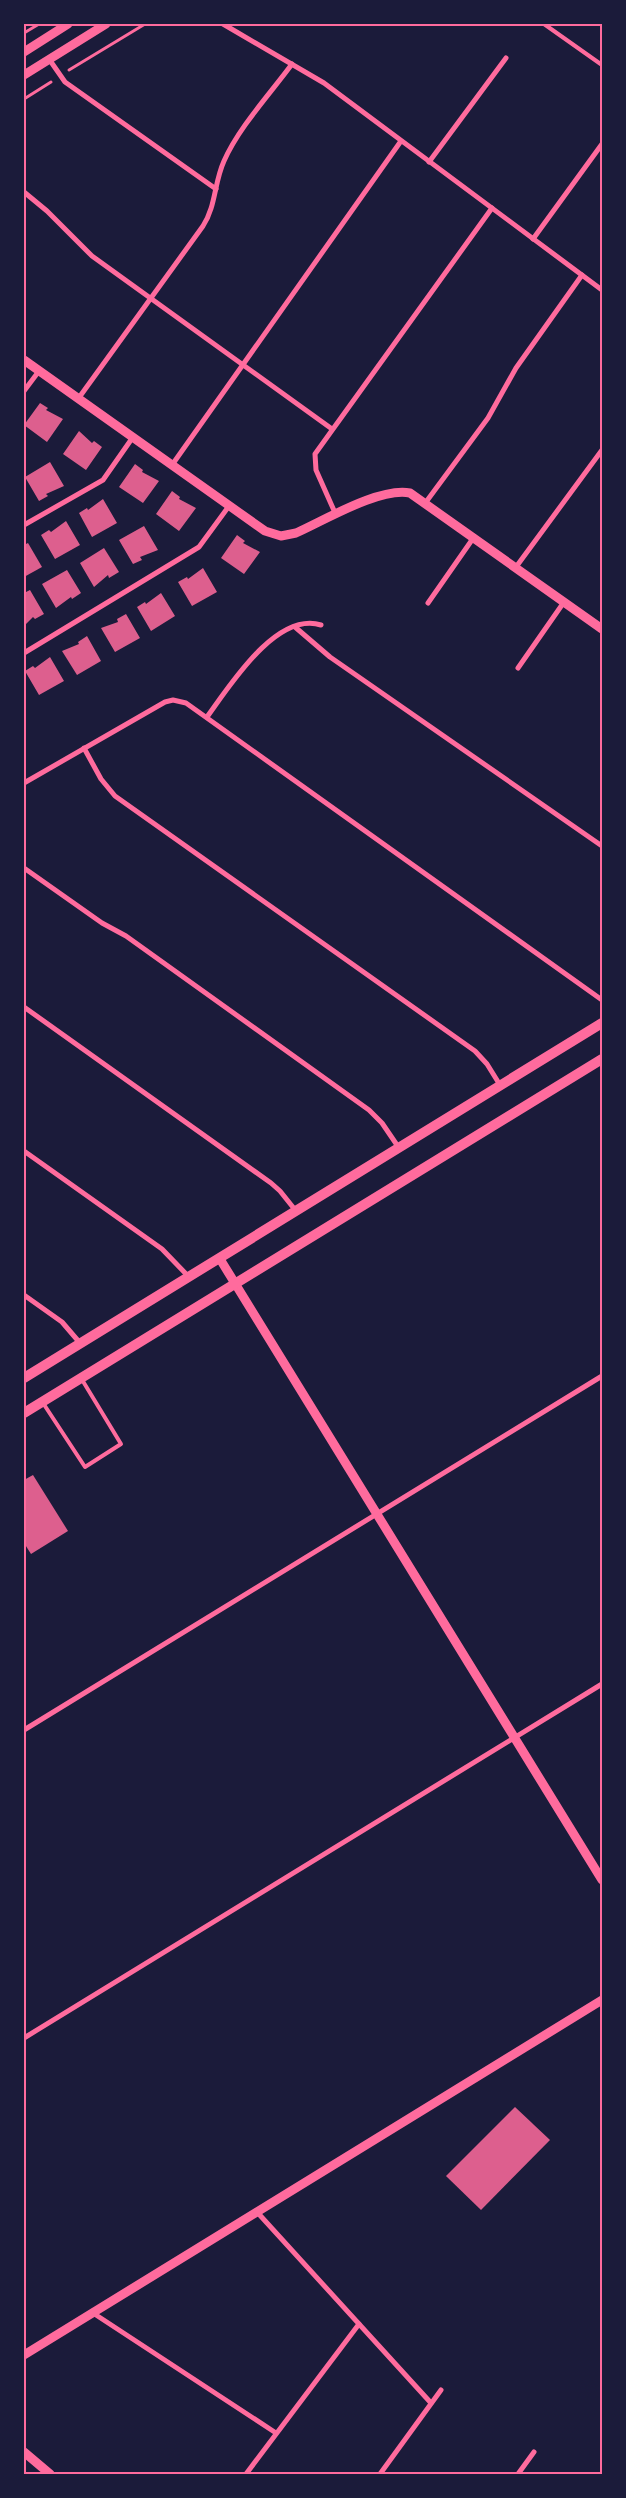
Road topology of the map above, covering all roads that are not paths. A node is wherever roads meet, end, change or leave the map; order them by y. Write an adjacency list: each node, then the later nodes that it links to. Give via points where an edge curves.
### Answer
1 (68, 24): 5 (street)
2 (106, 24): 7 (street)
3 (223, 24): 8 (street)
4 (544, 24): 9 (lane)
5 (24, 52)
6 (506, 58): 13 (street)
7 (49, 60): 10 (street); 14 (street, via 66,82)
8 (292, 64): 11 (street); 14 (street, via 231,148 221,168)
9 (602, 65)
10 (24, 75)
11 (401, 141): 13 (street); 22 (street)
12 (602, 144): 17 (street)
13 (429, 162): 16 (street)
14 (216, 189): 20 (street, via 208,218)
15 (24, 192): 20 (street, via 92,256)
16 (492, 208): 17 (street); 26 (street)
17 (533, 239): 18 (street)
18 (582, 275): 19 (street); 30 (street, via 516,368 488,418)
19 (602, 290)
20 (151, 298): 22 (street); 25 (street)
21 (24, 360): 23 (street)
22 (243, 365): 26 (street); 29 (street)
23 (39, 370): 24 (street); 25 (street)
24 (24, 392)
25 (78, 399): 27 (street)
26 (332, 429): 32 (street, via 315,454 314,464)
27 (133, 438): 29 (street); 33 (street, via 103,480)
28 (602, 450): 35 (street)
29 (172, 465): 31 (street)
30 (426, 502): 32 (street, via 410,493 392,492); 34 (street)
31 (229, 506): 32 (street, via 265,531 281,536 296,533); 41 (street, via 199,546)
32 (336, 515)
33 (24, 525)
34 (474, 537): 35 (street); 37 (street)
35 (516, 567): 36 (street)
36 (564, 602): 40 (street); 42 (street)
37 (428, 603)
38 (321, 625): 39 (street, via 309,623)
39 (296, 627): 43 (street, via 260,648); 46 (street, via 330,657)
40 (602, 629)
41 (24, 652)
42 (518, 668)
43 (207, 717): 44 (street, via 186,703 173,700); 48 (street)
44 (84, 748): 45 (street); 52 (street, via 100,779 120,800 475,1051)
45 (24, 783)
46 (602, 846)
47 (24, 868): 53 (street, via 126,936 369,1110)
48 (602, 1000)
49 (24, 1007): 55 (street, via 271,1183)
50 (602, 1023): 52 (main road)
51 (602, 1059): 58 (main road)
52 (500, 1086): 53 (main road)
53 (399, 1148): 55 (main road)
54 (24, 1151): 57 (street, via 162,1249)
55 (296, 1212): 56 (main road)
56 (220, 1259): 57 (main road); 58 (street)
57 (190, 1277): 60 (main road)
58 (236, 1284): 63 (main road); 66 (street)
59 (24, 1295): 60 (street, via 62,1322)
60 (80, 1343): 62 (main road)
61 (602, 1376): 66 (street)
62 (24, 1378)
63 (81, 1378): 64 (main road); 64 (lane, via 122,1444 84,1467)
64 (42, 1402): 65 (main road)
65 (24, 1413)
66 (377, 1514): 68 (street); 69 (street)
67 (602, 1684): 69 (street)
68 (24, 1730)
69 (515, 1738): 70 (street); 72 (street)
70 (602, 1880)
71 (602, 2000): 73 (street)
72 (24, 2038)
73 (257, 2212): 74 (street); 75 (street)
74 (93, 2313): 76 (street); 79 (street)
75 (359, 2324): 78 (street); 79 (street)
76 (24, 2355)
77 (441, 2390): 78 (street)
78 (431, 2403): 84 (street)
79 (276, 2433): 83 (street)
80 (24, 2452): 82 (street)
81 (534, 2452): 85 (street)
82 (50, 2474)
83 (246, 2474)
84 (380, 2474)
85 (518, 2474)

